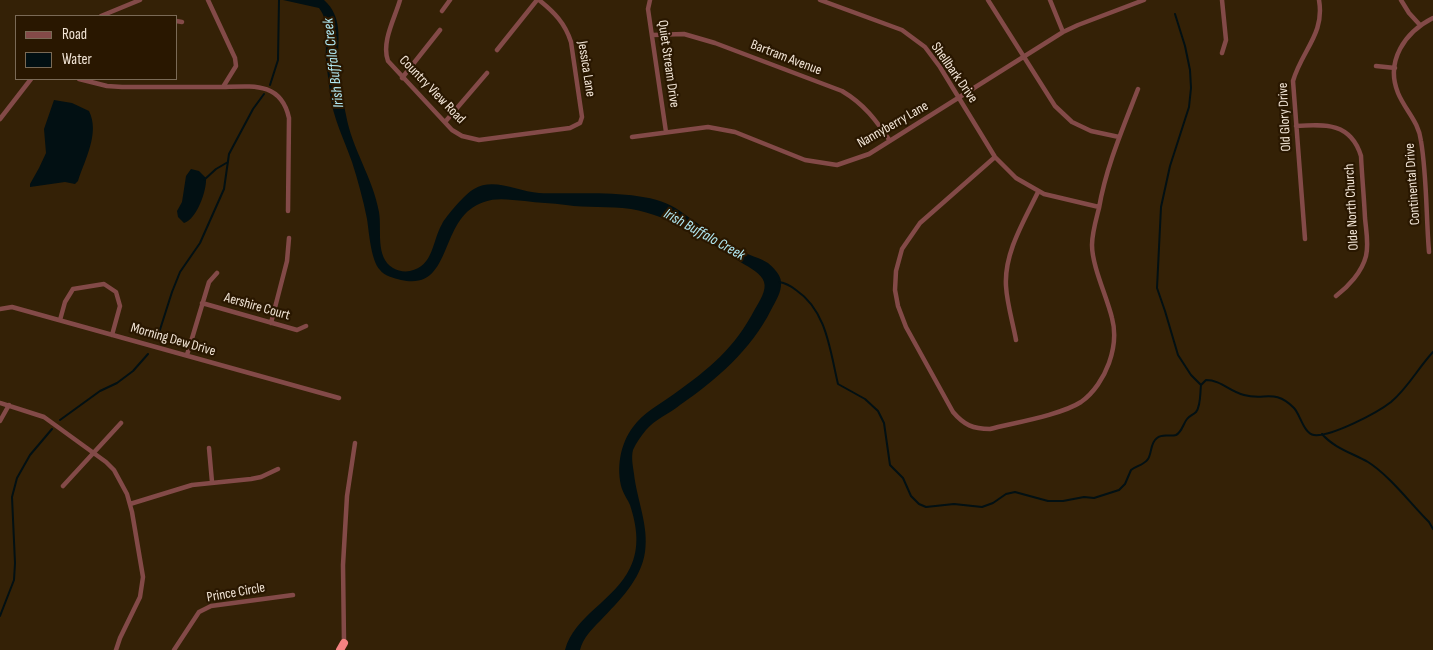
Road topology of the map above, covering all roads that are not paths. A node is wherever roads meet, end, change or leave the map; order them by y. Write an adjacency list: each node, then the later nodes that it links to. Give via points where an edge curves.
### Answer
1 (140, 0): 15 (street)
2 (208, 0): 30 (street, via 235,58 236,66)
3 (400, 0): 27 (street, Country View Road, via 386,45 386,56)
4 (450, 0): 14 (street)
5 (538, 0): 21 (street); 35 (street, Jessica Lane, via 568,30 581,108)
6 (650, 0): 20 (street, Quiet Stream Drive)
7 (820, 0): 32 (street, Shellbark Drive, via 902,30 925,47)
8 (988, 0): 23 (street)
9 (1050, 0): 19 (street)
10 (1144, 0): 19 (street, Nannyberry Lane)
11 (1222, 0): 22 (street, via 1226,40)
12 (1319, 0): 36 (street, Old Glory Drive, via 1319,28 1300,61 1293,81)
13 (1401, 0): 17 (street)
14 (442, 11)
15 (103, 15)
16 (1433, 18): 17 (street, Continental Drive)
17 (1420, 25): 25 (street, Continental Drive, via 1400,48)
18 (440, 30): 27 (street)
19 (1063, 32): 23 (street, Nannyberry Lane)
20 (652, 35): 37 (street, Quiet Stream Drive); 40 (street, Bartram Avenue, via 684,34 715,43 842,91 857,100 876,119)
21 (497, 50)
22 (1222, 53)
23 (1024, 57): 32 (street, Nannyberry Lane); 39 (street, via 1055,106 1072,122 1091,131)
24 (1376, 66): 25 (street)
25 (1395, 68): 47 (street, Continental Drive, via 1395,84 1415,121 1422,142)
26 (487, 73): 34 (street)
27 (402, 78): 34 (street, Country View Road)
28 (30, 80): 33 (street)
29 (82, 80): 30 (street, via 122,87)
30 (223, 87): 44 (street, via 266,89 278,95 286,106 289,118)
31 (1138, 89): 39 (street)
32 (960, 98): 40 (street, Nannyberry Lane); 41 (street, Shellbark Drive)
33 (0, 118)
34 (445, 122): 35 (street, Country View Road, via 462,136 478,140 570,128)
35 (580, 123)
36 (1296, 126): 46 (street, Old Glory Drive); 49 (street, Olde North Church, via 1342,129 1351,136 1361,156 1366,254 1363,265)
37 (666, 132): 38 (street, Nannyberry Lane); 40 (street, Nannyberry Lane, via 708,127 735,132 805,160 837,165 869,154)
38 (632, 137)
39 (1119, 137): 43 (street, via 1104,178)
40 (890, 141)
41 (995, 157): 42 (street, Shellbark Drive, via 1016,178); 43 (street, via 920,223 902,249 896,271 895,290 906,327 952,412 968,426 990,429 1062,410 1080,402 1106,372 1112,356 1114,328 1092,247)
42 (1038, 192): 43 (street, Shellbark Drive); 56 (street, via 1016,238 1006,272)
43 (1099, 208)
44 (288, 211)
45 (289, 238): 53 (street, via 287,261)
46 (1306, 239)
47 (1429, 252)
48 (217, 273): 50 (street, via 209,282)
49 (1336, 296)
50 (202, 304): 53 (street, Aershire Court); 57 (street)
51 (0, 309): 52 (street, Morning Dew Drive, via 12,307)
52 (60, 320): 55 (street, Morning Dew Drive); 55 (street, via 64,302 73,289 104,284 116,292 120,306)
53 (271, 323): 54 (street, Aershire Court, via 297,330)
54 (306, 326)
55 (112, 335): 57 (street, Morning Dew Drive)
56 (1016, 340)
57 (187, 355): 58 (street, Morning Dew Drive)
58 (339, 398)
59 (0, 402): 60 (street)
60 (9, 405): 61 (street); 65 (street, via 44,417)
61 (0, 421)
62 (121, 423): 65 (street)
63 (355, 443): 71 (street, via 347,496)
64 (209, 448): 67 (street)
65 (95, 452): 68 (street); 69 (street, via 114,470)
66 (278, 469): 67 (street, via 251,479)
67 (212, 482): 69 (street)
68 (63, 486)
69 (130, 504): 72 (street, via 142,586)
70 (293, 595): 73 (street, Prince Circle, via 211,606 199,612)
71 (343, 648)
72 (116, 650)
73 (174, 650)

